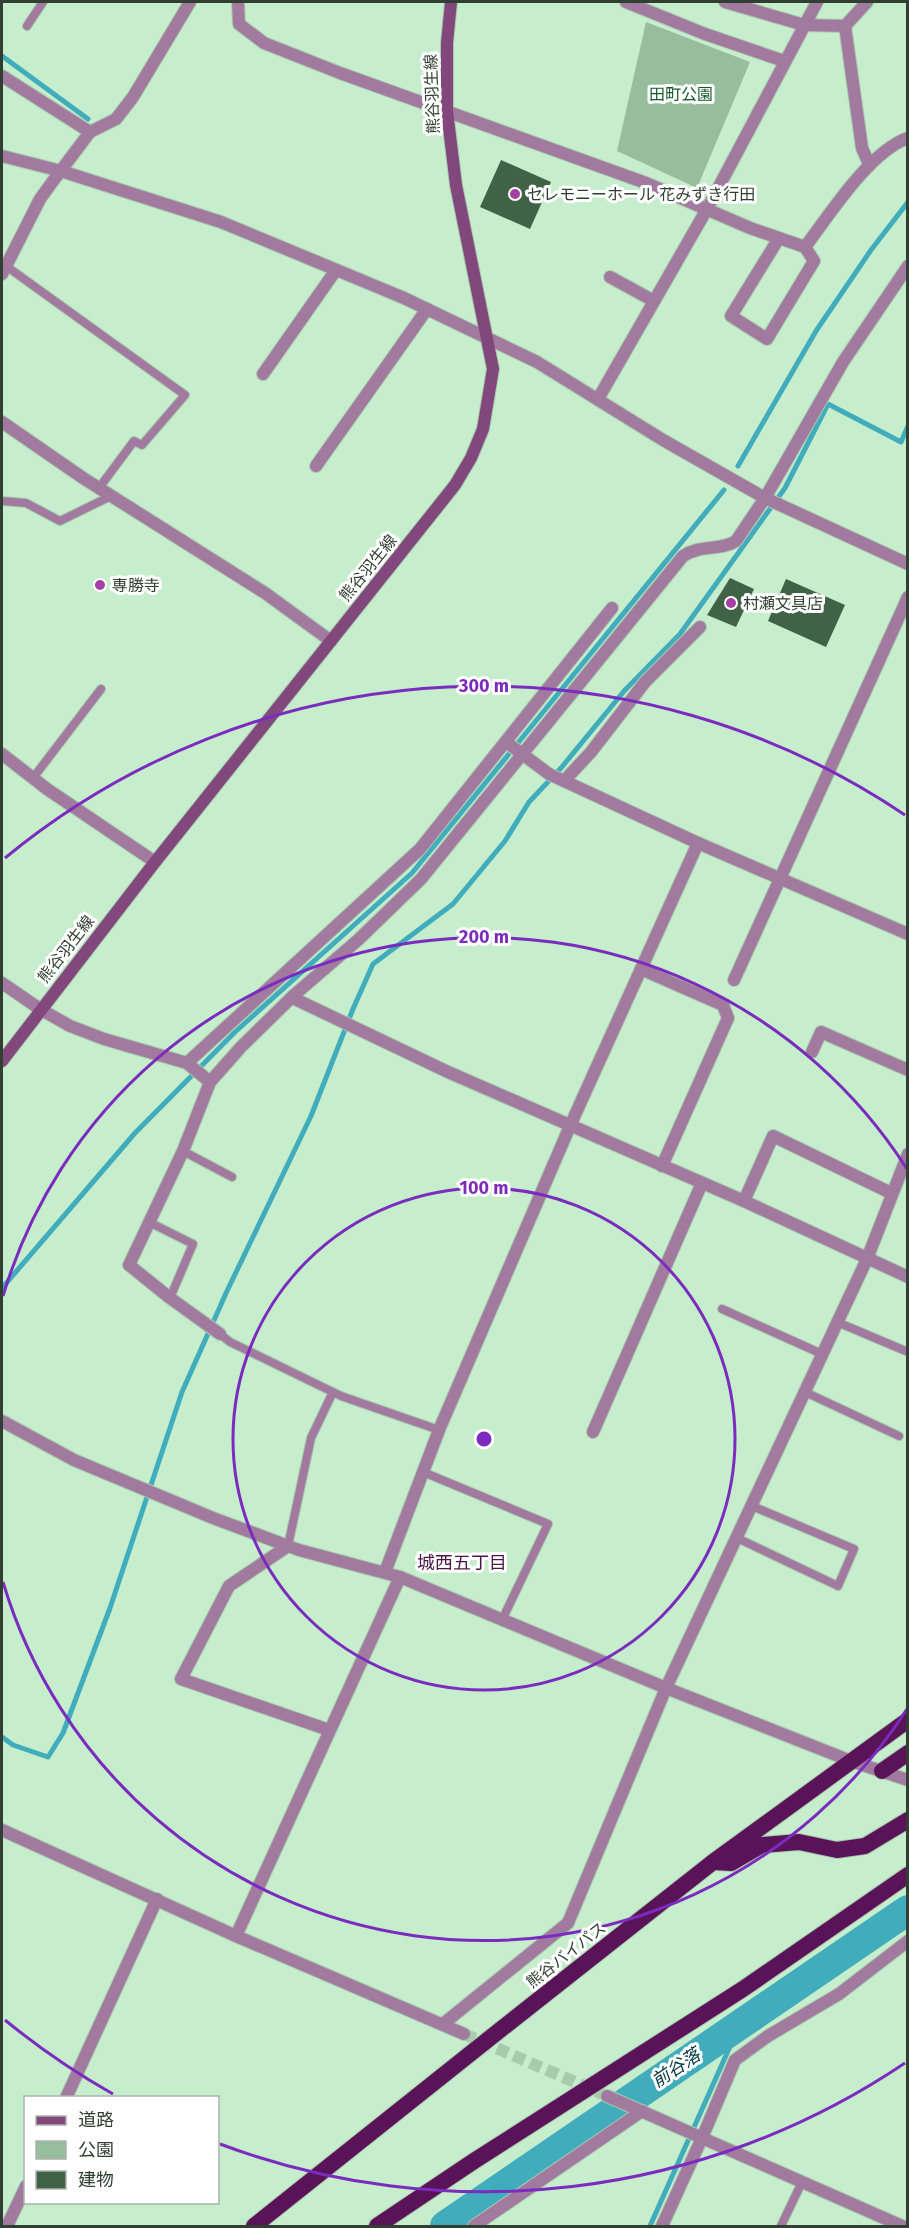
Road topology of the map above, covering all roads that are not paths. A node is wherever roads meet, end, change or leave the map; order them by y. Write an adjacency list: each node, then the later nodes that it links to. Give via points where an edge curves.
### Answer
1 (43, 2): 10 (lane)
2 (190, 2): 15 (street, via 134,97 116,118)
3 (238, 2): 14 (street, via 239,24 264,43)
4 (451, 2): 14 (main road, 熊谷羽生線)
5 (626, 2): 12 (street)
6 (725, 2): 9 (street)
7 (817, 2): 9 (street)
8 (867, 2): 11 (street)
9 (804, 25): 11 (street); 12 (street)
10 (27, 26)
11 (844, 26): 18 (street, via 862,148)
12 (784, 61): 20 (street)
13 (2, 76): 15 (street)
14 (447, 111): 20 (street); 29 (main road, 熊谷羽生線, via 456,185)
15 (90, 132): 19 (street)
16 (908, 138): 18 (street, via 897,141)
17 (2, 156): 19 (street)
18 (869, 164): 22 (street)
19 (61, 171): 24 (street, via 40,199); 25 (street, via 221,222)
20 (707, 209): 21 (street); 27 (street)
21 (779, 238): 22 (street); 22 (street, via 731,316 767,339 814,261)
22 (805, 247)
23 (908, 266): 37 (street, via 843,362)
24 (4, 270): 34 (lane, via 185,395 142,445 134,441)
25 (336, 270): 28 (street); 30 (street)
26 (610, 277): 27 (street)
27 (654, 301): 31 (street)
28 (427, 309): 29 (street); 33 (street)
29 (488, 337): 31 (street); 42 (main road, 熊谷羽生線, via 493,369 483,429 471,458 455,485)
30 (263, 374)
31 (598, 399): 37 (street)
32 (2, 422): 34 (street)
33 (316, 466)
34 (99, 488): 35 (street)
35 (111, 496): 36 (lane, via 60,521 26,503); 42 (street, via 265,593)
36 (2, 501)
37 (772, 501): 38 (street); 44 (street, via 736,542 696,549 683,556)
38 (908, 564)
39 (908, 597): 50 (street)
40 (612, 608): 44 (street)
41 (700, 627): 47 (street, via 645,682 591,752)
42 (331, 641): 49 (main road, 熊谷羽生線)
43 (102, 689): 46 (lane)
44 (513, 749): 47 (street); 55 (street, via 422,879); 60 (street, via 420,849)
45 (2, 754): 46 (street)
46 (33, 778): 49 (street)
47 (557, 778): 48 (street)
48 (698, 843): 50 (street); 52 (street)
49 (154, 862): 56 (main road, 熊谷羽生線)
50 (780, 878): 51 (street); 53 (street)
51 (908, 934)
52 (641, 969): 61 (street); 64 (street, via 723,1005 728,1018)
53 (735, 980)
54 (2, 983): 56 (street)
55 (293, 996): 60 (street, via 241,1047); 61 (street)
56 (40, 1009): 58 (main road, 熊谷羽生線); 60 (street, via 70,1026)
57 (812, 1052): 59 (street, via 821,1032)
58 (2, 1061)
59 (908, 1070)
60 (198, 1071): 62 (street)
61 (570, 1126): 64 (street); 81 (street)
62 (183, 1151): 65 (lane); 69 (street)
63 (908, 1154): 67 (street)
64 (662, 1166): 66 (street)
65 (232, 1177)
66 (702, 1183): 68 (street); 82 (street)
67 (891, 1193): 68 (street, via 774,1136); 70 (street)
68 (744, 1201): 70 (street)
69 (149, 1222): 72 (street, via 129,1265); 72 (lane, via 193,1244)
70 (867, 1259): 71 (street); 74 (street)
71 (908, 1276)
72 (170, 1298): 75 (street)
73 (722, 1309): 77 (lane)
74 (837, 1322): 76 (lane); 77 (street)
75 (220, 1335): 78 (lane)
76 (908, 1352)
77 (822, 1354): 79 (street)
78 (333, 1392): 81 (lane); 87 (lane, via 311,1438)
79 (805, 1392): 83 (lane); 85 (street)
80 (2, 1421): 87 (street, via 74,1460)
81 (439, 1430): 84 (street)
82 (593, 1432)
83 (899, 1436)
84 (423, 1472): 88 (street); 90 (lane, via 548,1524)
85 (752, 1506): 86 (street); 86 (lane, via 854,1550 838,1586)
86 (736, 1538): 91 (street)
87 (288, 1546): 88 (street); 93 (street, via 229,1586 181,1678)
88 (385, 1572): 89 (street)
89 (400, 1577): 90 (street); 93 (street)
90 (502, 1620): 91 (street)
91 (666, 1688): 95 (street); 105 (street, via 568,1923)
92 (908, 1720): 95 (highway, 熊谷バイパス)
93 (329, 1730): 103 (street)
94 (908, 1753): 96 (highway)
95 (851, 1761): 96 (street); 100 (highway, 熊谷バイパス)
96 (882, 1771): 97 (street)
97 (908, 1780)
98 (908, 1820): 100 (highway, via 866,1846 837,1850 799,1842 762,1845 731,1863)
99 (2, 1830): 102 (street)
100 (713, 1862): 114 (highway, 熊谷バイパス)
101 (908, 1875): 115 (highway, via 743,1989)
102 (158, 1899): 103 (street); 107 (street)
103 (236, 1936): 105 (street)
104 (908, 1941): 110 (street, via 839,1994 735,2060)
105 (443, 2024): 106 (street)
106 (464, 2034)
107 (66, 2096)
108 (607, 2096): 109 (street)
109 (642, 2111): 110 (street); 116 (street)
110 (701, 2138): 111 (street); 117 (street)
111 (802, 2182): 118 (lane); 119 (street)
112 (24, 2190): 113 (street)
113 (7, 2226)
114 (254, 2226)
115 (377, 2226)
116 (474, 2226)
117 (662, 2226)
118 (781, 2226)
119 (902, 2226)

